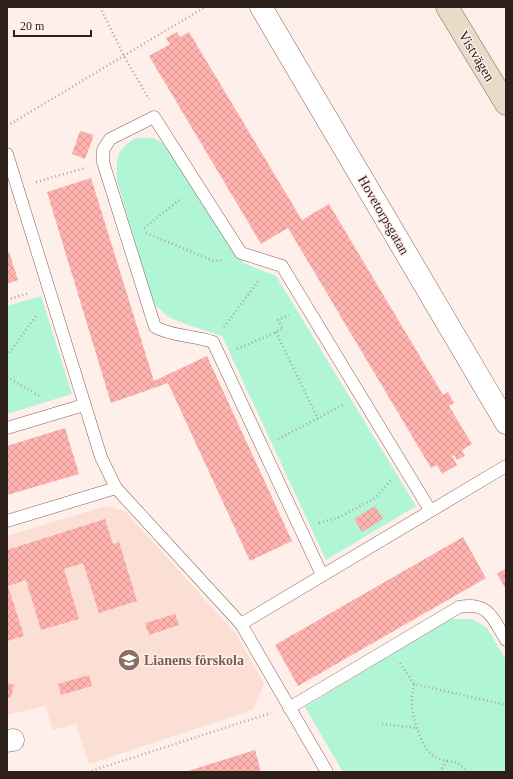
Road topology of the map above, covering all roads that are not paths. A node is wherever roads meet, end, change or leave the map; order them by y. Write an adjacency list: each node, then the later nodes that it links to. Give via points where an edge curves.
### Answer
1 (261, 7): 6 (street, Hovetorpsgatan)
2 (447, 7): 3 (main road, Vistvägen)
3 (506, 104)
4 (7, 154): 5 (lane)
5 (84, 405): 7 (lane); 9 (lane, via 101,457)
6 (506, 423)
7 (7, 428)
8 (506, 466): 10 (lane)
9 (116, 488): 11 (lane); 13 (lane)
10 (430, 510): 12 (lane); 12 (lane, via 282,266 241,253 154,117 110,139 103,150 102,162 155,327 167,333 198,337 213,342)
11 (7, 521)
12 (322, 575): 13 (lane)
13 (241, 624): 15 (lane)
14 (506, 640): 15 (lane, via 492,616 482,607 458,607)
15 (289, 708): 16 (lane)
16 (327, 772)

